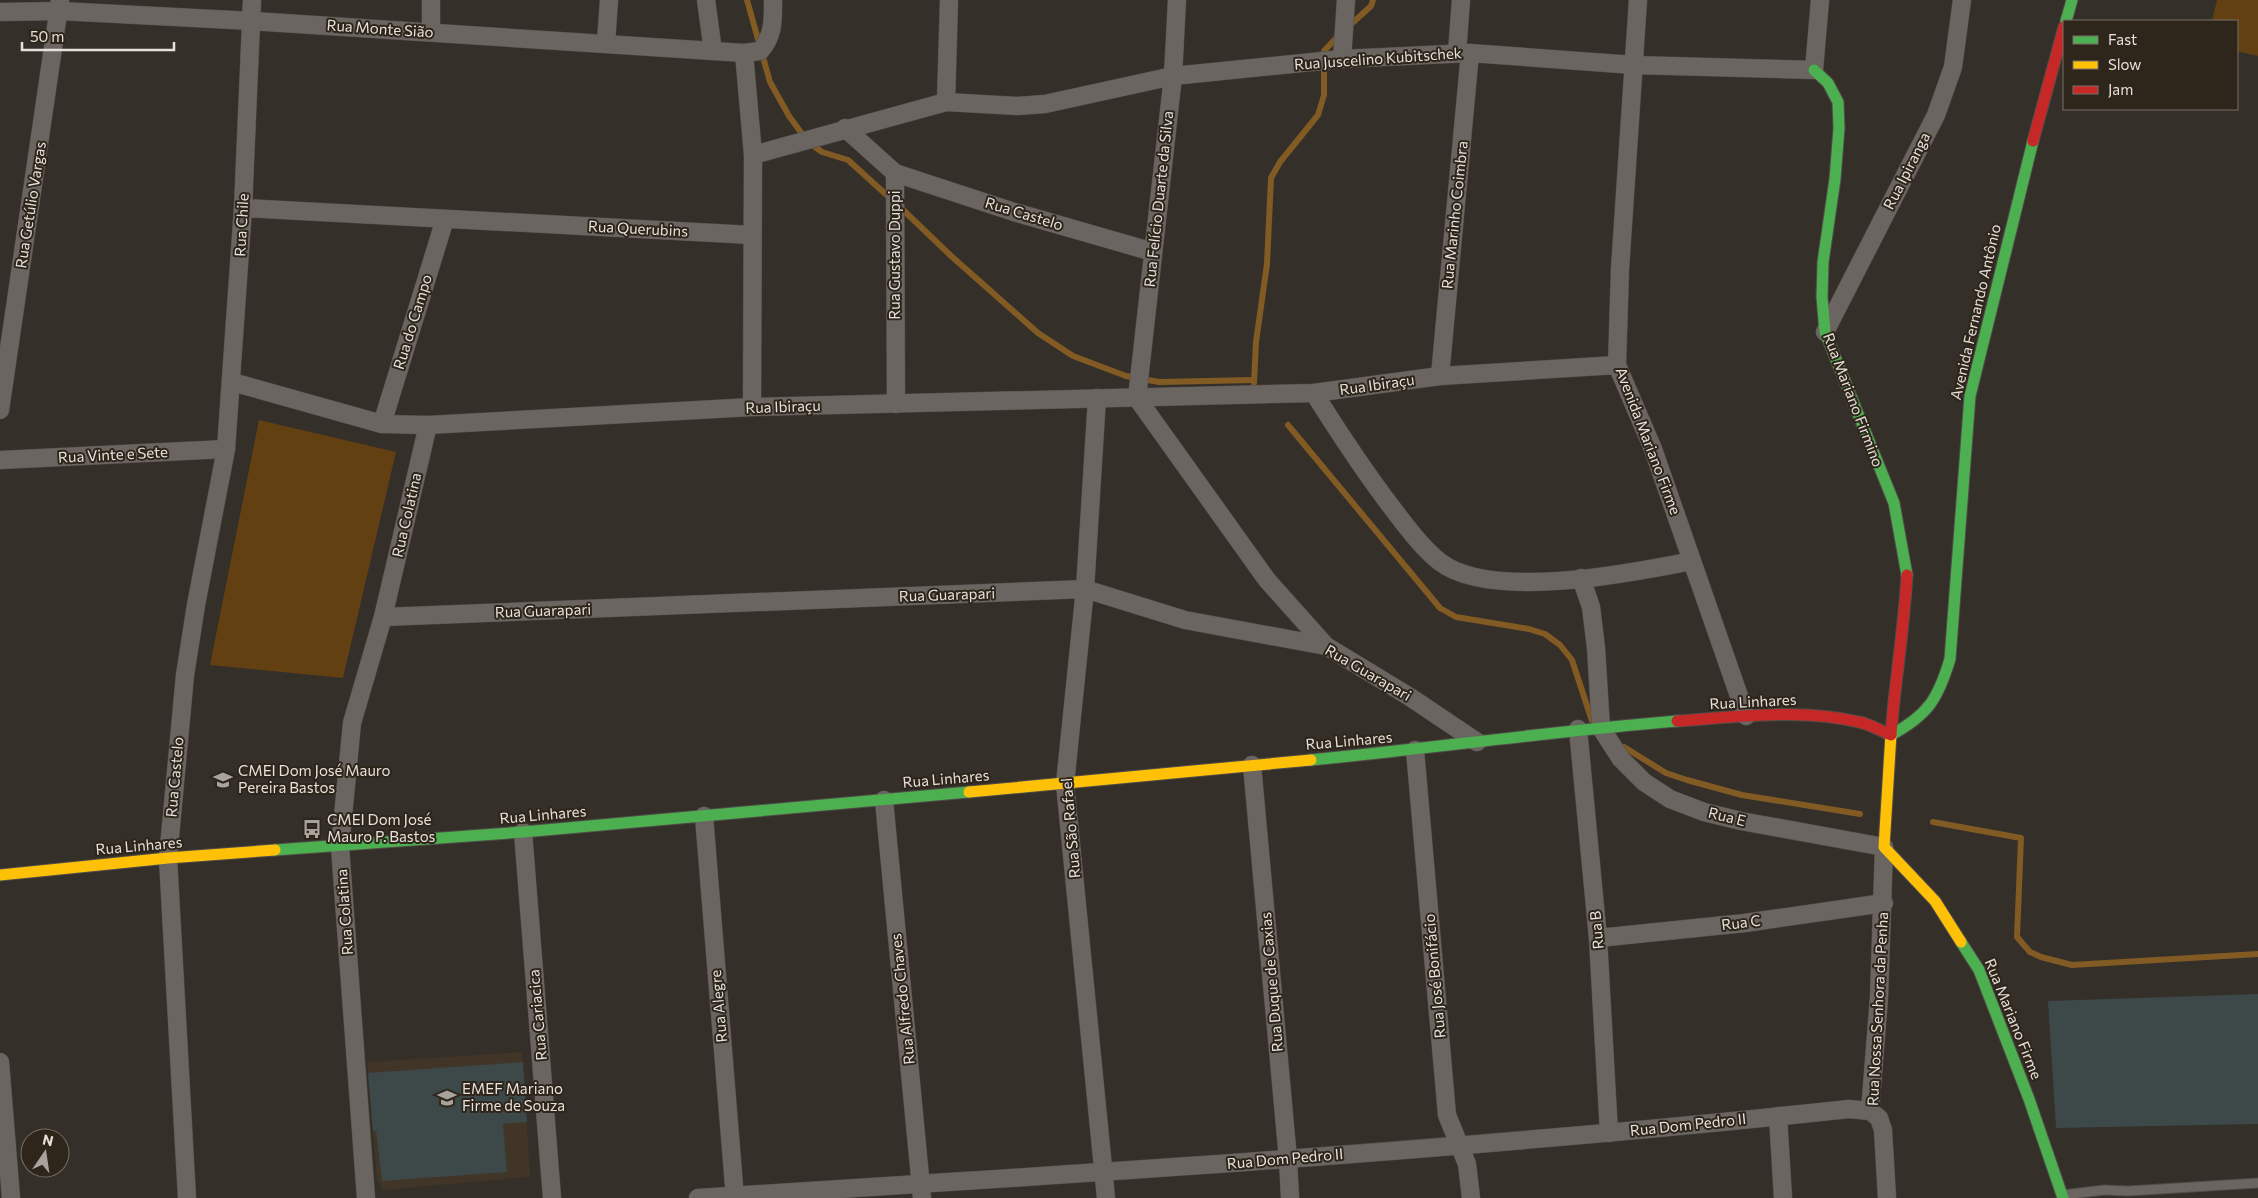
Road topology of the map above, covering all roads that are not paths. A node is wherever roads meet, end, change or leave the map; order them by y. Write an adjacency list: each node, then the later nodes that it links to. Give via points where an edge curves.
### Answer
1 (252, 0): 17 (street, Rua Chile)
2 (431, 0): 19 (street)
3 (609, 0): 20 (street)
4 (706, 0): 21 (street)
5 (773, 0): 22 (street, via 770,35 766,44)
6 (949, 0): 28 (street)
7 (1177, 0): 27 (street, Rua Felício Duarte da Silva)
8 (1346, 0): 24 (street)
9 (1462, 0): 23 (street, Rua Marinho Coimbra)
10 (1638, 0): 25 (street)
11 (1820, 0): 26 (street)
12 (1962, 0): 36 (street, Rua Ipiranga, via 1953,67 1936,115)
13 (2072, 0): 16 (street)
14 (60, 6): 15 (street, Rua Monte Sião); 17 (street, Rua Monte Sião); 45 (street, Rua Getúlio Vargas)
15 (0, 12)
16 (2066, 20)
17 (252, 21): 19 (street, Rua Monte Sião); 32 (street, Rua Chile)
18 (2063, 31): 58 (street, Avenida Fernando Antônio, via 2024,169 1970,396 1950,659 1934,704 1914,723)
19 (431, 32): 20 (street, Rua Monte Sião)
20 (606, 43): 21 (street, Rua Monte Sião)
21 (713, 50): 22 (street, Rua Monte Sião)
22 (752, 52): 30 (street)
23 (1463, 53): 24 (street, Rua Juscelino Kubitschek); 25 (street, Rua Juscelino Kubitschek); 38 (street, Rua Marinho Coimbra)
24 (1342, 59): 27 (street, Rua Juscelino Kubitschek)
25 (1634, 66): 26 (street, Rua Juscelino Kubitschek); 37 (street, Avenida Mariano Firme)
26 (1814, 70): 36 (street, Rua Mariano Firmino, via 1828,83 1838,102 1835,179 1823,262)
27 (1173, 76): 28 (street, Rua Juscelino Kubitschek, via 1045,104 1017,106); 35 (street, Rua Felício Duarte da Silva)
28 (946, 102): 29 (street)
29 (845, 128): 30 (street); 31 (street, Rua Gustavo Duppi)
30 (753, 155): 34 (street)
31 (895, 173): 35 (street, Rua Castelo); 43 (street, Rua Gustavo Duppi)
32 (243, 208): 33 (street, Rua Querubins); 39 (street, Rua Chile)
33 (445, 219): 34 (street, Rua Querubins); 46 (street, Rua do Campo)
34 (752, 235): 44 (street)
35 (1153, 252): 42 (street, Rua Felício Duarte da Silva)
36 (1825, 332): 58 (street, Rua Mariano Firmino, via 1894,503 1907,572)
37 (1617, 365): 38 (street, Rua Ibiraçu); 50 (street, Avenida Mariano Firme, via 1653,449)
38 (1440, 376): 40 (street, Rua Ibiraçu)
39 (232, 382): 46 (street); 48 (street, Rua Chile)
40 (1314, 393): 42 (street, Rua Ibiraçu); 51 (street, via 1359,465 1414,536 1441,563 1464,575 1487,580)
41 (1098, 398): 42 (street, Rua Ibiraçu); 43 (street, Rua Ibiraçu); 52 (street, Rua São Rafael)
42 (1137, 398): 54 (street, via 1267,580)
43 (896, 404): 44 (street, Rua Ibiraçu)
44 (752, 407): 47 (street, Rua Ibiraçu)
45 (0, 410)
46 (382, 424): 47 (street)
47 (428, 425): 53 (street, Rua Colatina)
48 (226, 449): 49 (street, Rua Vinte e Sete); 68 (street, Rua Castelo, via 185,675)
49 (0, 460)
50 (1692, 561): 51 (street, via 1628,574); 55 (street, Avenida Mariano Firme)
51 (1581, 578): 56 (street, via 1591,607)
52 (1085, 590): 53 (street, Rua Guarapari); 54 (street, Rua Guarapari, via 1185,620); 62 (street, Rua São Rafael)
53 (383, 617): 66 (street, Rua Colatina, via 352,723)
54 (1326, 646): 59 (street, Rua Guarapari)
55 (1746, 716): 56 (street, Rua Linhares); 58 (street, Rua Linhares, via 1814,715 1860,722)
56 (1601, 728): 57 (street, Rua Linhares); 67 (street, Rua E, via 1621,759 1644,782 1670,799 1741,821)
57 (1578, 729): 59 (street, Rua Linhares); 71 (street, Rua B)
58 (1891, 735): 67 (street, Rua Mariano Firmino)
59 (1477, 742): 60 (street, Rua Linhares)
60 (1415, 750): 61 (street, Rua Linhares); 76 (street, Rua José Bonifácio, via 1447,1115)
61 (1252, 766): 62 (street, Rua Linhares); 77 (street, Rua Duque de Caxias)
62 (1065, 784): 63 (street, Rua Linhares); 78 (street, Rua São Rafael)
63 (884, 800): 64 (street, Rua Linhares); 80 (street, Rua Alfredo Chaves)
64 (704, 816): 65 (street, Rua Linhares); 83 (street, Rua Alegre)
65 (523, 832): 66 (street, Rua Linhares); 87 (street, Rua Cariacica)
66 (340, 846): 68 (street, Rua Linhares); 86 (street, Rua Colatina)
67 (1884, 847): 70 (street, Rua Nossa Senhora da Penha); 82 (street, Rua Mariano Firme, via 1935,901 1979,970 2030,1098)
68 (168, 858): 69 (street, Rua Linhares); 85 (street, Rua Castelo)
69 (0, 875)
70 (1884, 903): 71 (street, Rua C, via 1746,923); 73 (street, Rua Nossa Senhora da Penha)
71 (1598, 938): 75 (street, Rua B)
72 (0, 1062): 84 (street)
73 (1870, 1110): 74 (street, Rua Dom Pedro II, via 1849,1108); 93 (street, Rua Nossa Senhora da Penha, via 1883,1130)
74 (1778, 1116): 75 (street, Rua Dom Pedro II); 92 (street)
75 (1609, 1133): 76 (street, Rua Dom Pedro II)
76 (1460, 1144): 77 (street, Rua Dom Pedro II); 91 (street, Rua José Bonifácio, via 1467,1164)
77 (1288, 1159): 78 (street, Rua Dom Pedro II); 90 (street, Rua Duque de Caxias)
78 (1105, 1172): 80 (street, Rua Dom Pedro II); 89 (street, Rua São Rafael)
79 (2258, 1184): 81 (lane)
80 (922, 1191): 83 (street, Rua Dom Pedro II)
81 (2128, 1195): 82 (lane, via 2104,1190)
82 (2063, 1196)
83 (735, 1197): 88 (street, Rua Dom Pedro II)
84 (11, 1198)
85 (187, 1198)
86 (366, 1198)
87 (552, 1198)
88 (698, 1198)
89 (1106, 1198)
90 (1290, 1198)
91 (1471, 1198)
92 (1783, 1198)
93 (1887, 1198)

